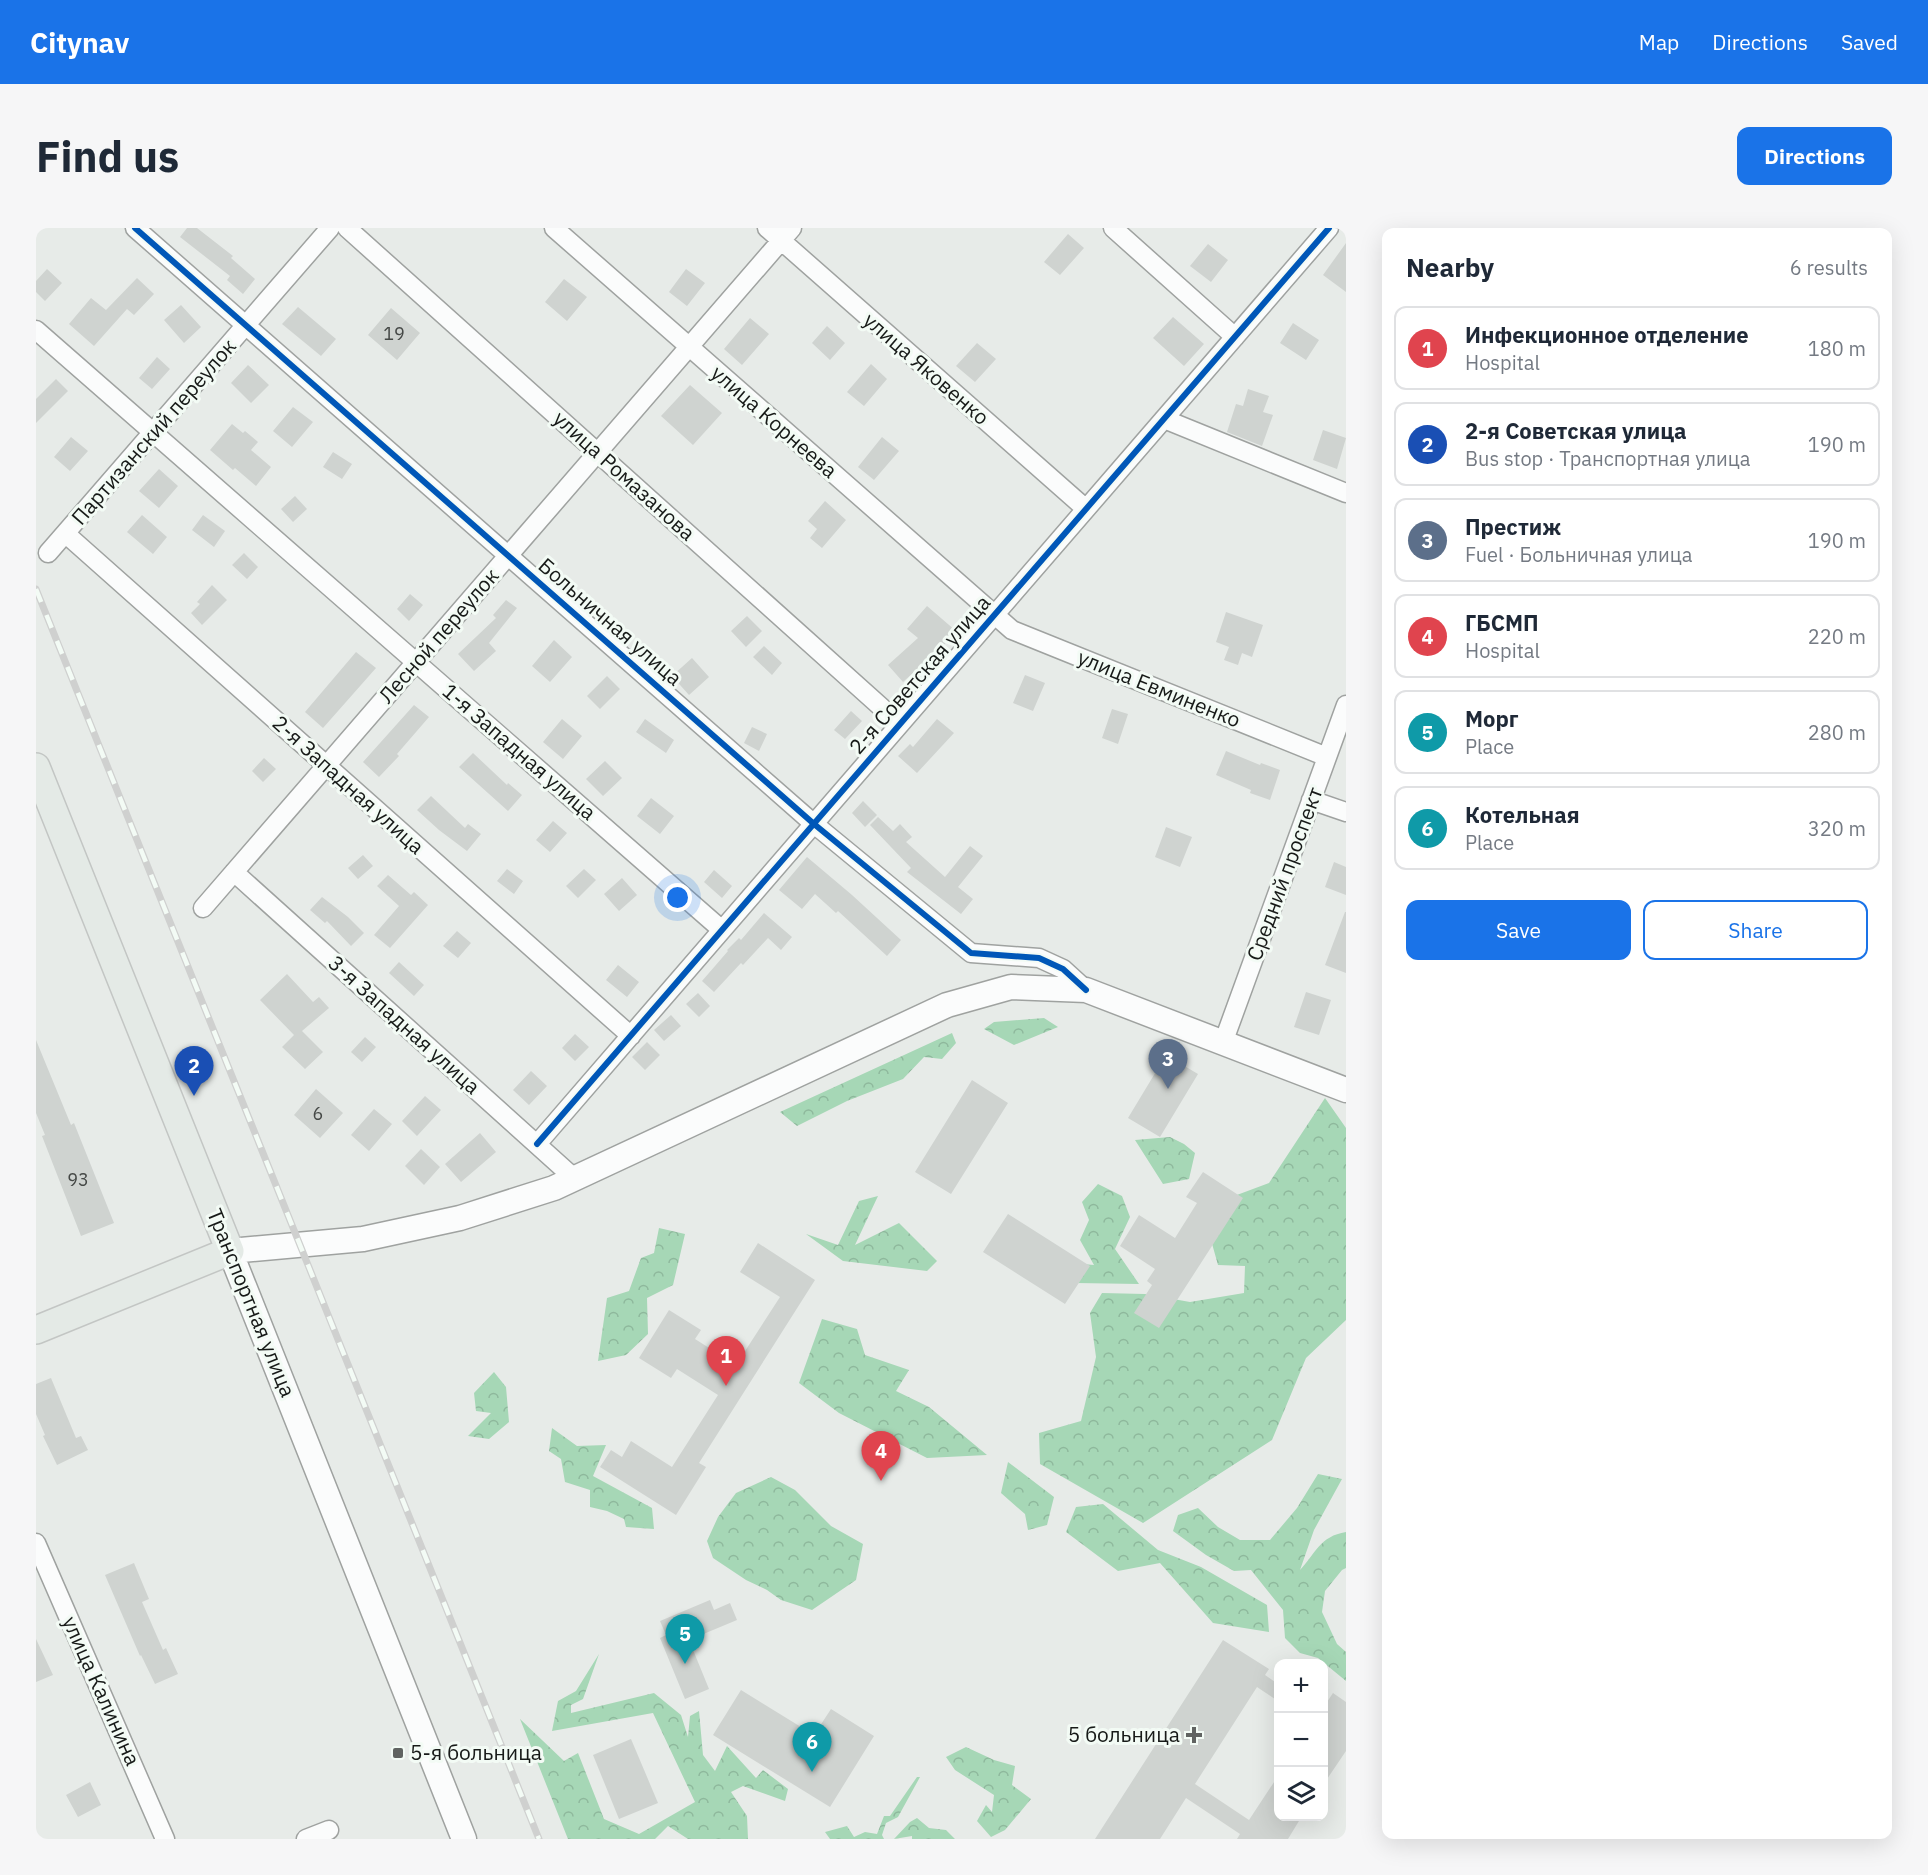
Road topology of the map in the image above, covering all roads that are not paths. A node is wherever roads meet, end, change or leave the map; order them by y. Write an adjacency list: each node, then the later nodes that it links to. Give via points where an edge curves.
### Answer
1 (135, 228): 9 (street, Больничная улица)
2 (330, 228): 9 (street, Партизанский переулок)
3 (347, 228): 15 (street, улица Ромазанова)
4 (554, 228): 12 (street, улица Корнеева)
5 (767, 228): 8 (street, улица Яковенко)
6 (1113, 228): 11 (street)
7 (1329, 228): 11 (street, 2-я Советская улица)
8 (787, 234): 12 (street, Лесной переулок); 17 (street, улица Яковенко)
9 (246, 325): 14 (street, Партизанский переулок); 20 (street, Больничная улица)
10 (36, 330): 14 (street, 1-я Западная улица)
11 (1235, 337): 13 (street, 2-я Советская улица)
12 (689, 347): 15 (street, Лесной переулок); 21 (street, улица Корнеева)
13 (1164, 419): 16 (street); 17 (street, 2-я Советская улица)
14 (154, 432): 18 (street, Партизанский переулок); 22 (street, 1-я Западная улица)
15 (598, 452): 20 (street, Лесной переулок); 24 (street, улица Ромазанова)
16 (1346, 493)
17 (1086, 509): 21 (street, 2-я Советская улица)
18 (66, 534): 19 (street, Партизанский переулок); 26 (street, 2-я Западная улица)
19 (48, 553)
20 (508, 555): 22 (street, Лесной переулок); 30 (street, Больничная улица)
21 (994, 616): 24 (street, 2-я Советская улица); 25 (street, улица Евминенко, via 1012,630)
22 (416, 662): 26 (street, Лесной переулок); 33 (street, 1-я Западная улица)
23 (1346, 705): 25 (street, Средний проспект)
24 (900, 724): 30 (street, 2-я Советская улица)
25 (1327, 757): 28 (street, Средний проспект)
26 (326, 765): 31 (street, Лесной переулок); 35 (street, 2-я Западная улица)
27 (36, 767): 40 (main road, Транспортная улица)
28 (1311, 800): 29 (street); 36 (street, Средний проспект)
29 (1346, 812)
30 (814, 824): 33 (street, 2-я Советская улица); 34 (street, Больничная улица, via 971,953 1039,958 1063,969)
31 (234, 872): 32 (street, Лесной переулок); 38 (street, 3-я Западная улица)
32 (203, 908)
33 (722, 930): 35 (street, 2-я Советская улица)
34 (1086, 990): 36 (main road, Больничная улица); 39 (main road, via 1011,987 947,1005)
35 (631, 1036): 38 (street, 2-я Советская улица)
36 (1223, 1043): 37 (main road, Больничная улица)
37 (1346, 1090)
38 (537, 1144): 39 (street, 3-я Западная улица)
39 (574, 1178): 40 (main road, via 460,1218 363,1239)
40 (230, 1251): 41 (main road); 46 (main road, Транспортная улица)
41 (36, 1330)
42 (36, 1543): 44 (street, улица Калинина)
43 (329, 1830): 45 (street)
44 (165, 1839)
45 (306, 1839)
46 (464, 1839)

